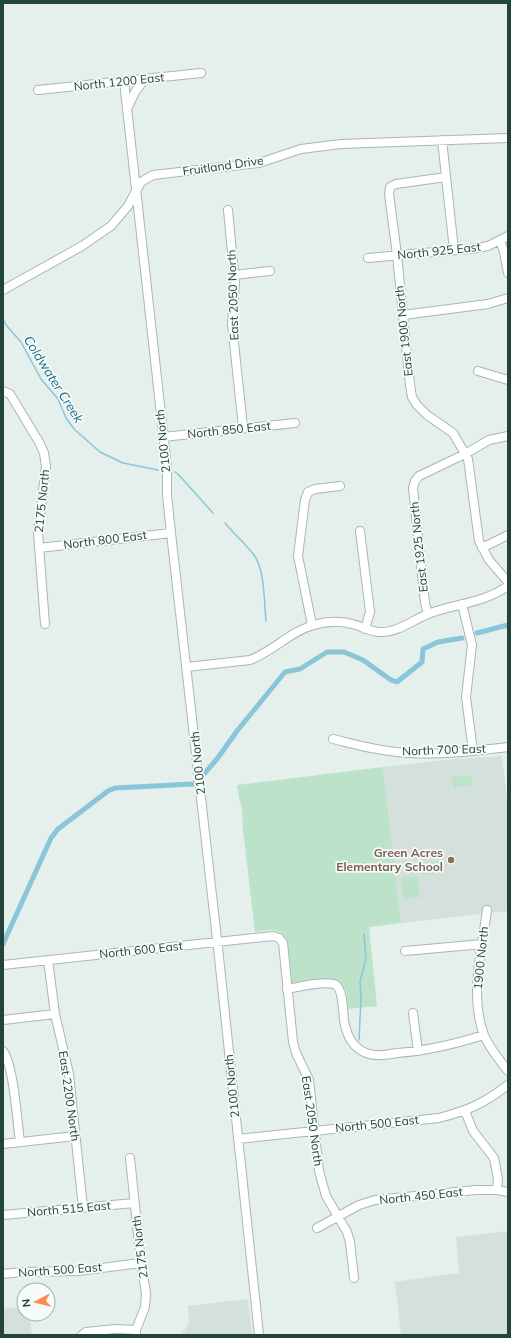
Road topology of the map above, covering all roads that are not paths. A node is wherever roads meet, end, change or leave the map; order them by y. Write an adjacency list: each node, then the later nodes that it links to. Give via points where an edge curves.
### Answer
1 (201, 73): 2 (street, North 1200 East)
2 (145, 79): 3 (street, North 1200 East); 5 (street)
3 (124, 81): 4 (street, North 1200 East); 5 (street, 2100 North)
4 (38, 90)
5 (127, 109): 9 (street, 2100 North)
6 (508, 138): 7 (street, Fruitland Drive)
7 (442, 140): 8 (street); 9 (street, Fruitland Drive, via 341,144 301,149 259,163 153,176 141,182)
8 (446, 177): 13 (street); 14 (street, East 1900 North, via 390,187)
9 (136, 192): 19 (street, Fruitland Drive, via 111,226 82,246); 28 (street, 2100 North)
10 (228, 210): 18 (street, East 2050 North)
11 (508, 236): 12 (street, North 925 East)
12 (500, 240): 13 (street, North 925 East, via 488,246); 17 (street)
13 (454, 250): 14 (street, North 925 East)
14 (397, 255): 15 (street, North 925 East); 21 (street, East 1900 North)
15 (368, 258)
16 (270, 271): 18 (street)
17 (508, 273)
18 (234, 275): 26 (street, East 2050 North, via 232,324)
19 (3, 290)
20 (508, 298): 21 (street, via 488,304)
21 (402, 315): 29 (street, East 1900 North, via 412,397 427,415 453,433)
22 (478, 371): 23 (street)
23 (508, 380)
24 (3, 391): 34 (street, 2175 North, via 10,394 44,453 46,466 39,518)
25 (295, 423): 26 (street, North 850 East)
26 (244, 427): 28 (street, North 850 East)
27 (508, 436): 29 (street, via 489,440)
28 (163, 437): 32 (street, 2100 North)
29 (465, 454): 35 (street, East 1900 North, via 469,462 477,533); 39 (street, East 1925 North, via 419,476 413,488)
30 (340, 486): 41 (street, via 315,489 308,492 305,500 298,556)
31 (360, 531): 42 (street, via 370,612)
32 (171, 533): 34 (street, North 800 East); 43 (street, 2100 North)
33 (508, 535): 35 (street)
34 (39, 548): 40 (street, 2175 North)
35 (482, 548): 36 (street, East 1900 North)
36 (508, 582)
37 (508, 586): 38 (street, via 490,596)
38 (462, 604): 39 (street); 46 (street, via 472,645 466,697)
39 (428, 614): 42 (street, via 393,630 383,632)
40 (45, 624)
41 (312, 625): 42 (street, via 343,622); 43 (street, via 250,660)
42 (365, 629)
43 (187, 667): 49 (street, 2100 North)
44 (333, 739): 46 (street, North 700 East, via 409,754)
45 (508, 747): 46 (street, North 700 East)
46 (473, 751)
47 (487, 910): 50 (street, 1900 North)
48 (279, 938): 49 (street, North 600 East, via 273,936); 54 (street, East 2050 North, via 283,942)
49 (218, 942): 52 (street, North 600 East); 66 (street, 2100 North)
50 (483, 944): 51 (street); 58 (street, 1900 North, via 476,981)
51 (404, 951)
52 (48, 960): 53 (street, North 600 East); 56 (street, East 2200 North)
53 (3, 965)
54 (287, 988): 60 (street, via 330,983 337,986 341,992 348,1037 354,1046 364,1053 377,1055); 64 (street, East 2050 North, via 293,1042 309,1080)
55 (413, 1013): 60 (street)
56 (55, 1014): 57 (street); 65 (street, East 2200 North, via 69,1074)
57 (3, 1020)
58 (484, 1035): 60 (street, via 450,1046); 61 (street, 1900 North)
59 (3, 1051): 67 (street, via 11,1072)
60 (418, 1052)
61 (508, 1070)
62 (508, 1085): 63 (street, North 500 East)
63 (465, 1111): 64 (street, North 500 East, via 439,1118); 70 (street, via 473,1131 494,1158 498,1179)
64 (315, 1131): 66 (street, North 500 East); 75 (street, East 2050 North, via 321,1184)
65 (75, 1136): 67 (street); 73 (street, East 2200 North)
66 (238, 1140): 82 (street, 2100 North)
67 (20, 1142): 68 (street)
68 (3, 1144)
69 (130, 1158): 72 (street, 2175 North)
70 (497, 1190): 71 (street, North 450 East); 75 (street, North 450 East, via 375,1200 359,1205)
71 (508, 1192)
72 (134, 1203): 73 (street, North 515 East); 77 (street, 2175 North)
73 (83, 1208): 74 (street, North 515 East)
74 (3, 1215)
75 (338, 1217): 76 (street, North 450 East); 79 (street, East 2050 North, via 350,1242)
76 (317, 1228)
77 (141, 1263): 78 (street, North 500 East, via 78,1271); 80 (street, 2175 North, via 146,1293 145,1307)
78 (3, 1274)
79 (354, 1278)
80 (136, 1333): 81 (street, via 116,1329 86,1332)
81 (82, 1335)
82 (259, 1335)

